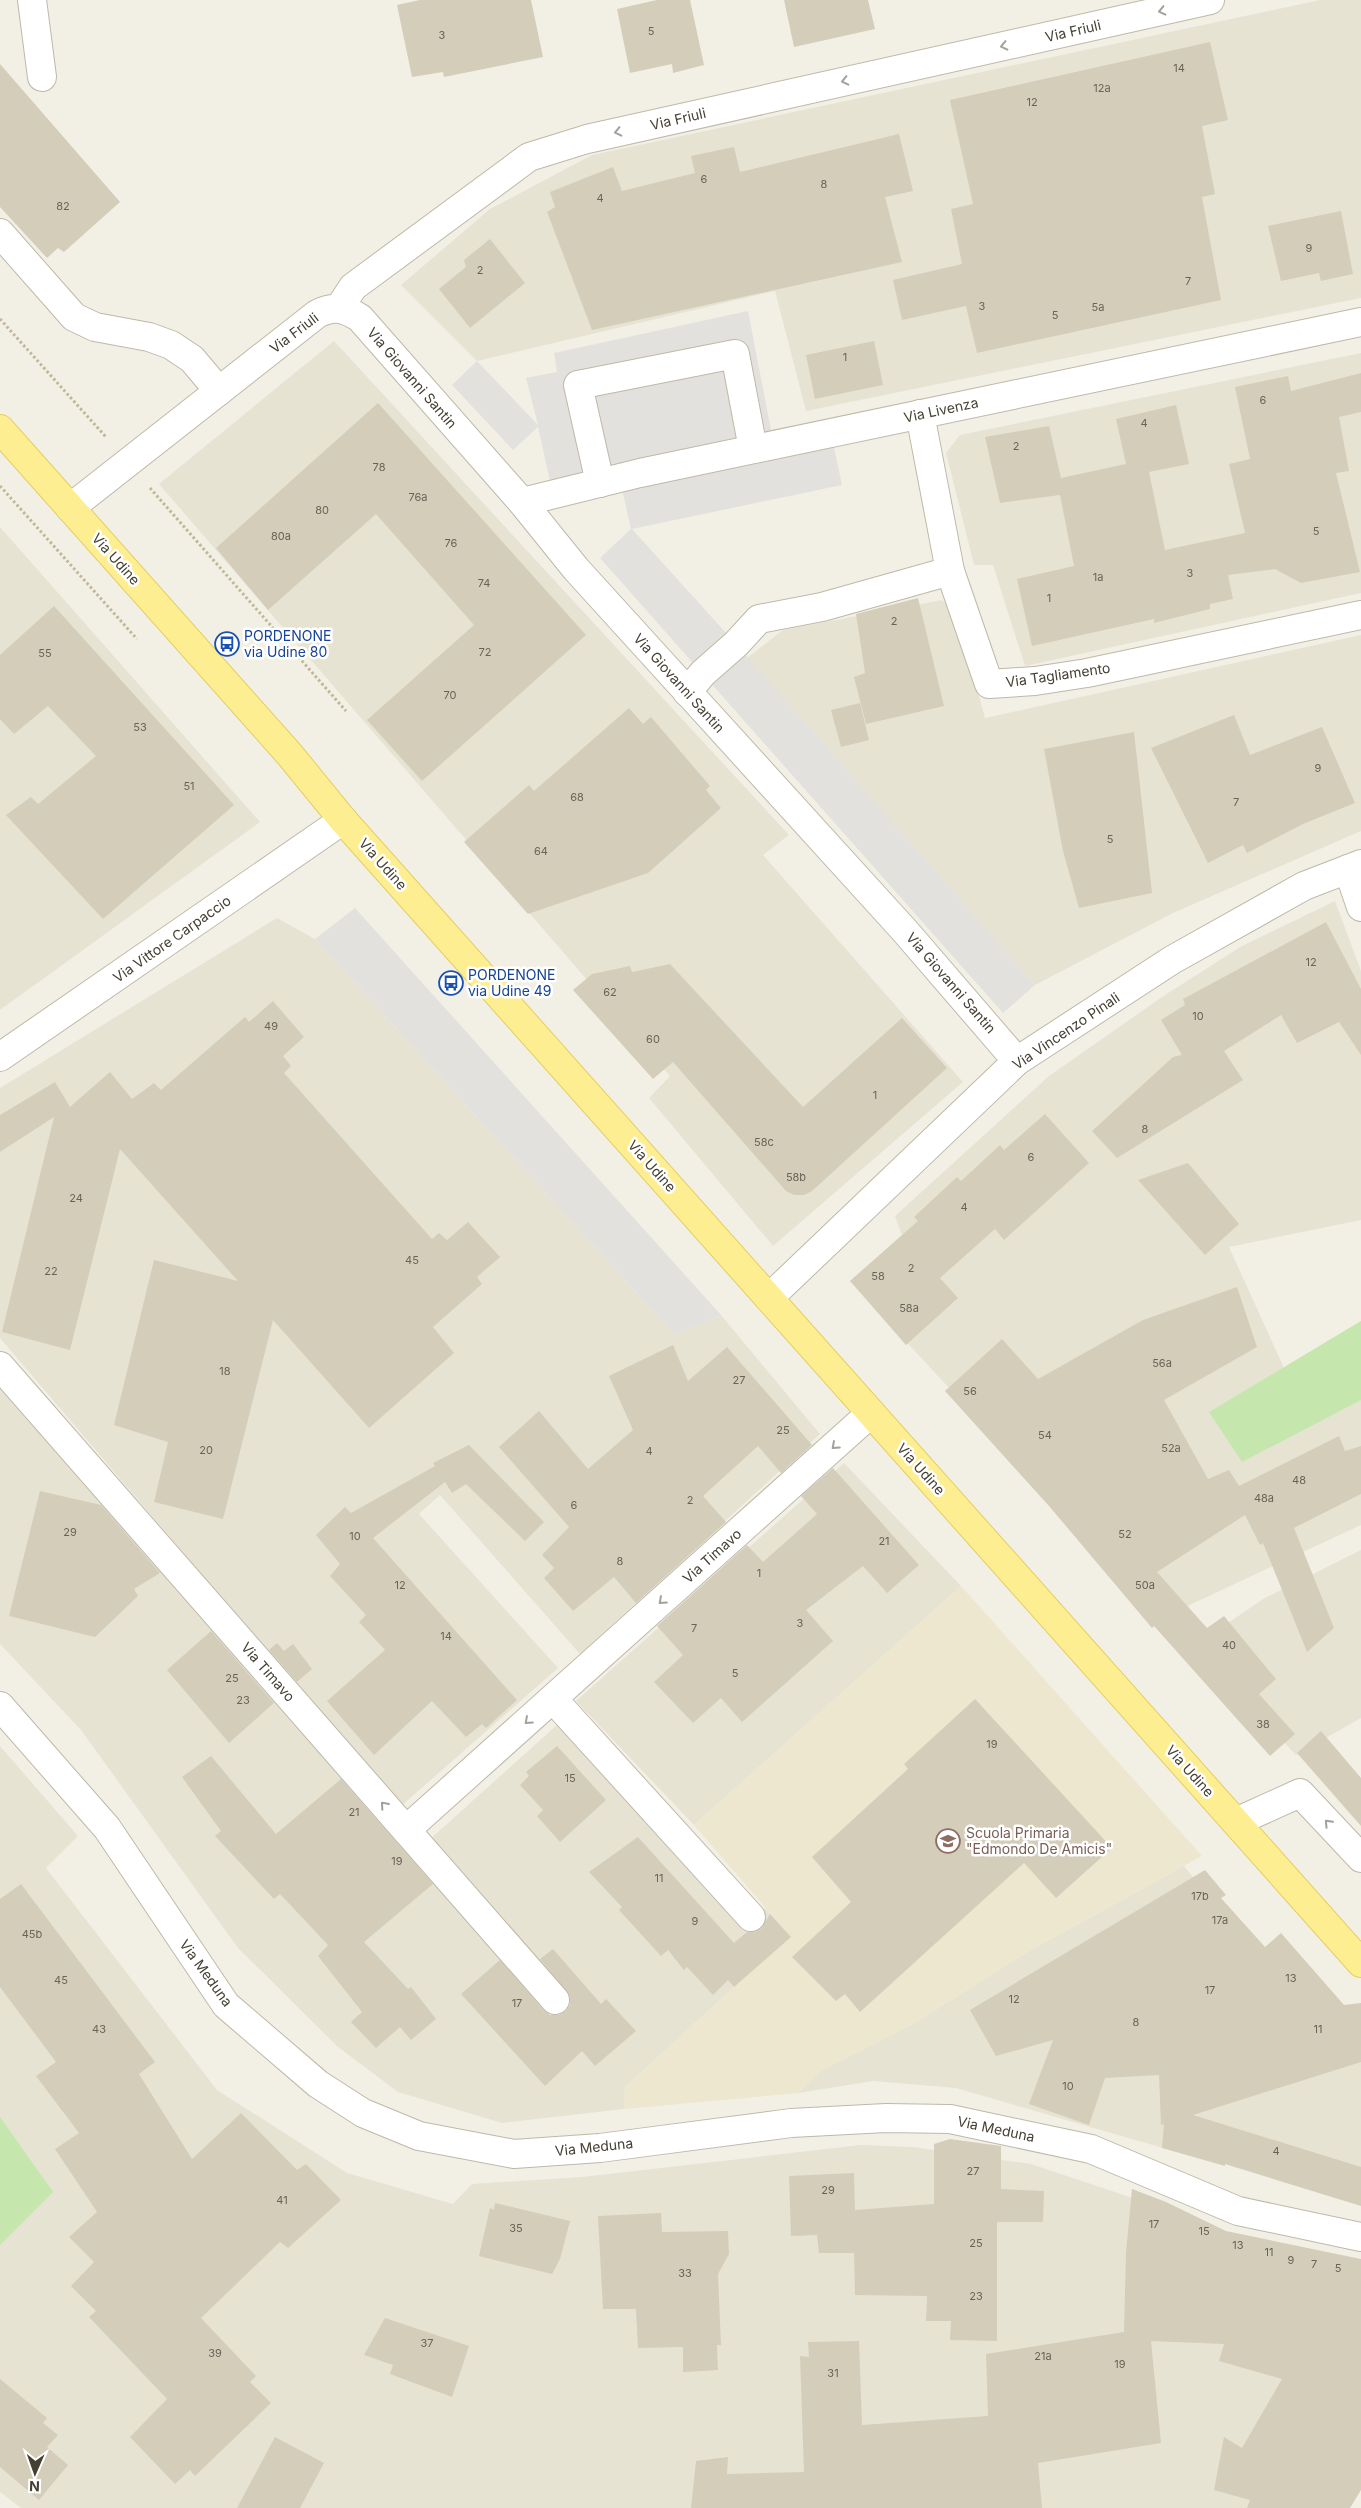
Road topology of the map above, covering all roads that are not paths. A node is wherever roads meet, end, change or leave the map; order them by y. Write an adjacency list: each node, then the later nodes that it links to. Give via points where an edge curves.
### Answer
1 (32, 0): 3 (street)
2 (1210, 0): 5 (street, Via Friuli, one-way to 5, via 597,137 529,157 353,287)
3 (42, 77)
4 (0, 233): 7 (street, via 74,317 95,327 149,337 172,345 192,359)
5 (340, 307): 7 (street, Via Friuli, via 317,314); 12 (street, Via Giovanni Santin, via 360,318)
6 (1361, 322): 8 (street, Via Livenza)
7 (219, 391): 13 (street)
8 (920, 414): 10 (street, Via Livenza); 14 (street)
9 (0, 429): 13 (main road, Via Udine)
10 (753, 449): 11 (street, Via Livenza); 11 (street, via 735,354 578,385)
11 (600, 484): 12 (street, Via Livenza)
12 (522, 502): 16 (street, Via Giovanni Santin, via 576,569)
13 (70, 508): 17 (main road, Via Udine, via 290,755)
14 (950, 572): 15 (street, Via Tagliamento, via 989,684 1087,673); 16 (street, via 822,607 759,619)
15 (1361, 615)
16 (687, 692): 21 (street, Via Giovanni Santin, via 906,931)
17 (343, 820): 20 (street, Via Vittore Carpaccio); 22 (main road, Via Udine)
18 (1354, 866): 19 (street); 21 (street, Via Vincenzo Pinali, via 1304,886 1172,960)
19 (1361, 907)
20 (0, 1057)
21 (1018, 1061): 22 (street, Via Vincenzo Pinali)
22 (769, 1298): 24 (main road, Via Udine)
23 (0, 1366): 28 (street, Via Timavo, one-way to 23)
24 (872, 1413): 25 (street, Via Timavo, one-way to 25); 27 (main road, Via Udine)
25 (553, 1699): 28 (street, Via Timavo, one-way to 28); 30 (street)
26 (0, 1706): 33 (street, Via Meduna, via 106,1828 226,2005 318,2084 363,2113 419,2136 514,2154 600,2148 791,2123 886,2118 950,2119 1091,2149 1238,2211)
27 (1236, 1822): 29 (street, one-way to 27, via 1300,1793); 31 (main road, Via Udine)
28 (406, 1830): 32 (street)
29 (1361, 1858)
30 (751, 1917)
31 (1361, 1963)
32 (555, 2000)
33 (1361, 2237)

